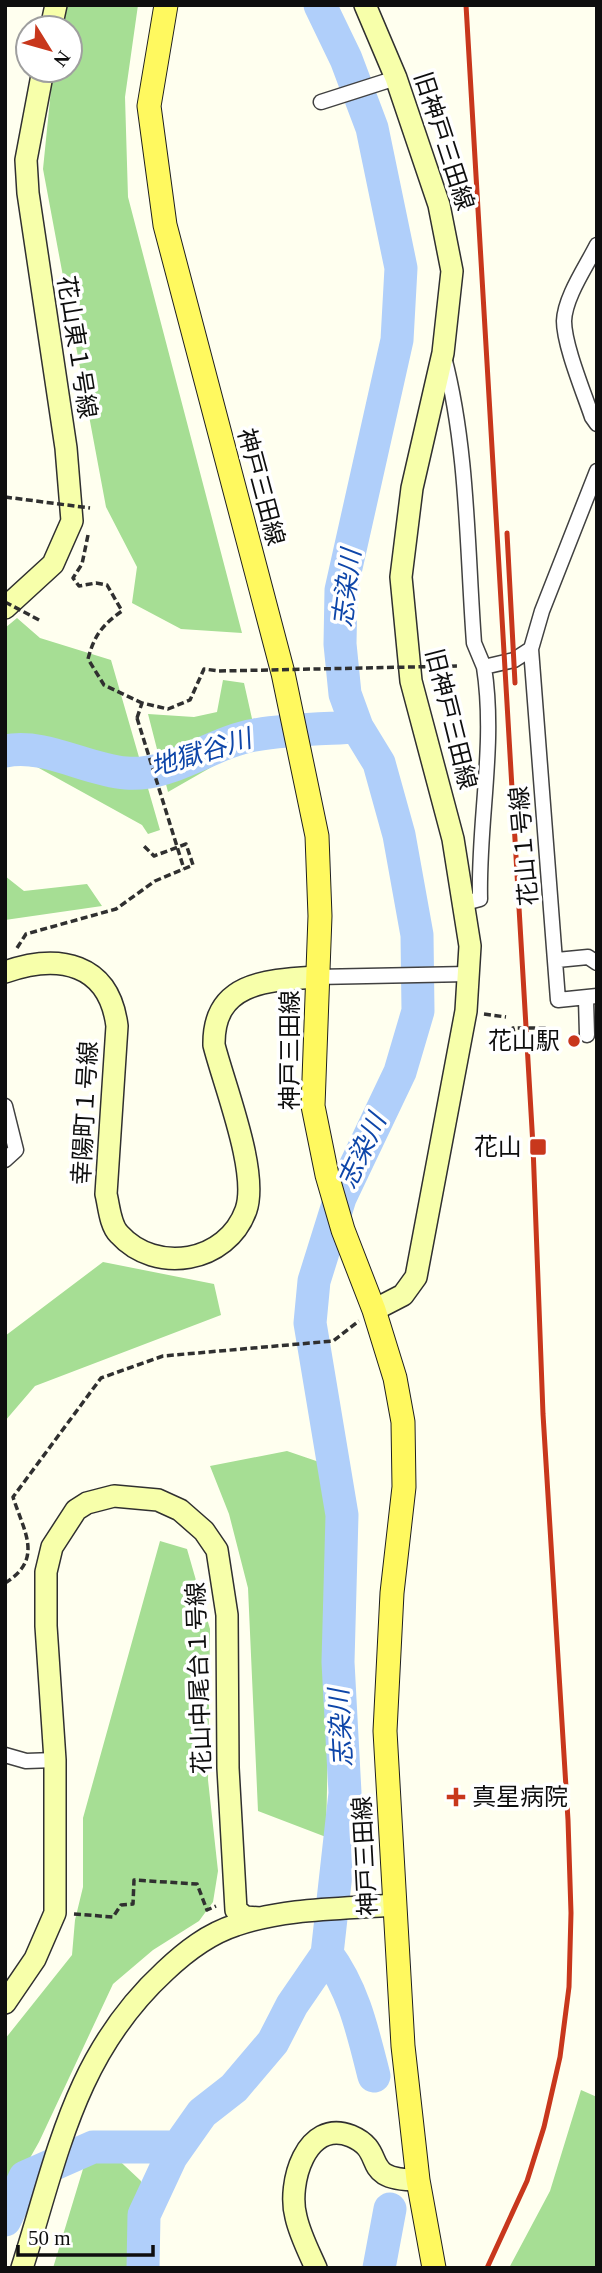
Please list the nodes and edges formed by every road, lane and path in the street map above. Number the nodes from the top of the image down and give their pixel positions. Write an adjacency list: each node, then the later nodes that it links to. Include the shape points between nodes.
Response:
1 (166, 5): 27 (main road, 神戸三田線, via 149,106 165,225 288,695 317,836 320,916)
2 (365, 5): 3 (street, 旧神戸三田線)
3 (396, 78): 5 (street); 7 (street, 旧神戸三田線, via 449,249 451,295)
4 (40, 84): 14 (street, 花山東１号線, via 26,160 28,193 66,448 72,521 53,564)
5 (321, 102)
6 (597, 245): 8 (street, via 564,321 576,370)
7 (443, 353): 18 (street, via 461,473 474,643); 22 (street, 旧神戸三田線, via 412,488 401,577 402,616 411,681 443,793)
8 (597, 424)
9 (597, 471): 16 (street)
10 (5, 497): 11 (path, bridge, via 90,508)
11 (89, 520)
12 (88, 532): 19 (path, via 82,564 73,578 79,586 107,585 122,611 94,637 88,659 104,685)
13 (5, 603): 15 (path, bridge)
14 (5, 608)
15 (41, 621)
16 (531, 649): 18 (street, via 514,660); 23 (street, 花山１号線)
17 (460, 666): 19 (path, bridge, via 204,669 190,700 168,709)
18 (484, 667): 22 (street, via 489,700 480,900)
19 (142, 703): 21 (path, bridge, via 137,718)
20 (144, 846): 21 (path, via 154,856 186,844 193,865)
21 (184, 869): 25 (path, via 155,881 116,909 26,934 16,946)
22 (465, 903): 26 (street, 旧神戸三田線)
23 (557, 960): 24 (street, via 588,957); 28 (street, 花山１号線, via 558,1000)
24 (597, 963)
25 (14, 969): 27 (street, 幸陽町１号線, via 46,961 77,967 100,982 114,1003 116,1060 106,1194 111,1215 117,1233 131,1244 161,1258 177,1259 213,1251 246,1210 248,1168 214,1045 214,1026 232,996 248,986)
26 (468, 974): 27 (street, 幸陽町１号線); 34 (street, 旧神戸三田線, via 466,1011 416,1277 403,1296)
27 (316, 977): 34 (main road, 神戸三田線, via 313,1106 327,1175)
28 (591, 998): 30 (street)
29 (548, 1028): 31 (path, via 513,1028)
30 (587, 1035)
31 (516, 1044)
32 (5, 1106): 33 (street, via 16,1150)
33 (5, 1160)
34 (374, 1310): 35 (path, via 333,1341 163,1356 101,1377 13,1497 29,1552 24,1569); 39 (main road, 神戸三田線, via 397,1389 405,1454 385,1731)
35 (5, 1583)
36 (5, 1755): 37 (street, via 26,1761)
37 (55, 1760): 38 (street, 花山中尾台１号線, via 46,1626 46,1572 52,1547 76,1510 87,1503 114,1496 171,1505 204,1531 221,1564 227,1615 228,1768); 40 (street, 花山中尾台１号線)
38 (235, 1886): 40 (path, via 224,1888 219,1904 206,1910 197,1884 134,1880 133,1904 121,1905 113,1917); 41 (street, 花山中尾台１号線, via 236,1910 244,1917)
39 (394, 1905): 41 (street); 43 (main road, 神戸三田線)
40 (55, 1913): 42 (street, 花山中尾台１号線, via 35,1959)
41 (260, 1918): 44 (street, via 233,1925 193,1945 124,2013 70,2108)
42 (5, 2003)
43 (418, 2180): 45 (street, via 385,2177 371,2152 354,2137 333,2134 312,2145 303,2157 293,2199 295,2217); 46 (main road, 神戸三田線)
44 (22, 2268)
45 (316, 2268)
46 (434, 2268)

